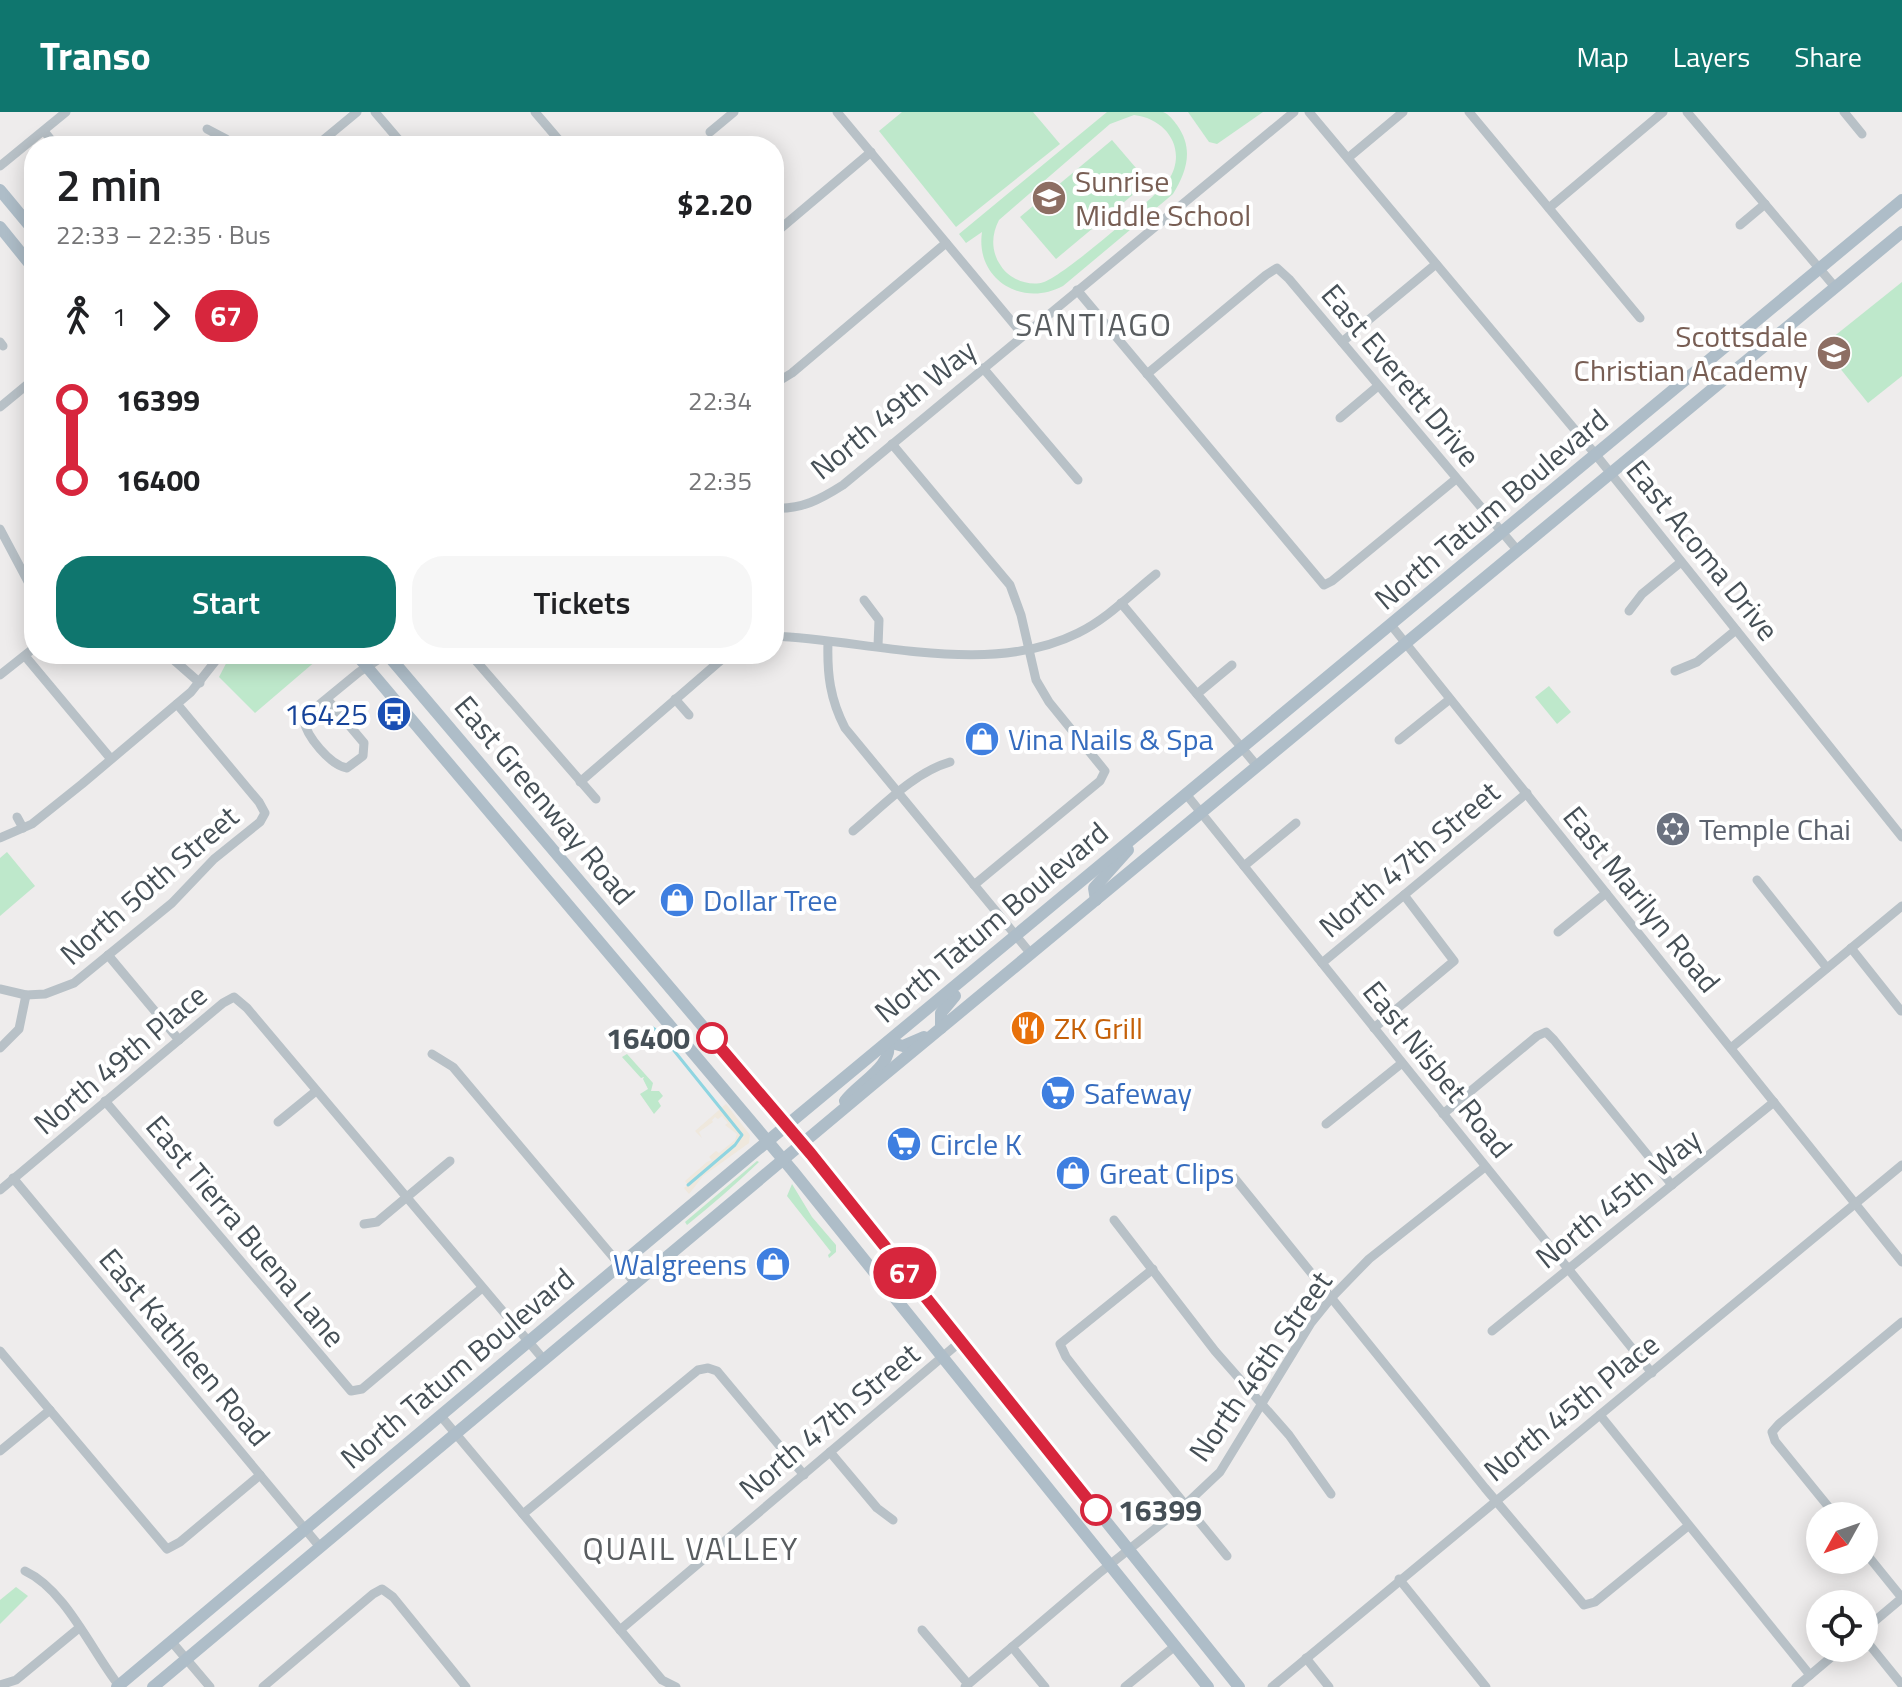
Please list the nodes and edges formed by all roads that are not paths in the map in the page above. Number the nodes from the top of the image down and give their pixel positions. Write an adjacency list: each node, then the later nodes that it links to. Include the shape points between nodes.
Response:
1 (66, 112): 15 (street)
2 (357, 112): 21 (street)
3 (375, 112): 22 (street)
4 (535, 112): 23 (street)
5 (734, 112): 16 (street)
6 (837, 112): 25 (street)
7 (1294, 112): 42 (street, North 49th Way)
8 (1309, 112): 26 (street, East Acoma Drive)
9 (1403, 112): 26 (street)
10 (1469, 112): 31 (street)
11 (1663, 112): 31 (street)
12 (1687, 112): 30 (street)
13 (1844, 112): 17 (street)
14 (207, 129): 20 (street)
15 (44, 131): 18 (street); 19 (street)
16 (710, 132)
17 (1862, 134)
18 (38, 136)
19 (48, 136)
20 (220, 136)
21 (328, 136)
22 (395, 136)
23 (555, 136)
24 (24, 147): 27 (street)
25 (871, 152): 34 (street); 37 (street)
26 (1348, 158): 39 (street, East Acoma Drive)
27 (0, 166)
28 (0, 190): 32 (main road)
29 (1902, 200): 40 (main road, North Tatum Boulevard)
30 (1765, 204): 33 (street); 40 (street)
31 (1549, 208): 43 (street)
32 (24, 219)
33 (1740, 225)
34 (784, 226)
35 (0, 227): 38 (main road)
36 (1902, 232): 41 (main road, North Tatum Boulevard)
37 (946, 243): 44 (street); 48 (street)
38 (24, 257)
39 (1436, 264): 45 (street); 54 (street, East Acoma Drive)
40 (1820, 269): 41 (street); 54 (main road, North Tatum Boulevard)
41 (1835, 287): 55 (main road, North Tatum Boulevard)
42 (1077, 290): 44 (street, North 49th Way); 47 (street)
43 (1640, 318)
44 (1023, 335): 46 (street, North 49th Way)
45 (1342, 342): 47 (street, East Everett Drive, via 1277,268); 49 (street, East Everett Drive)
46 (983, 368): 53 (street, North 49th Way); 57 (street)
47 (1147, 374): 56 (street, via 1324,585)
48 (784, 378)
49 (1378, 386): 52 (street); 56 (street, East Everett Drive)
50 (24, 387): 51 (street)
51 (0, 407)
52 (1340, 418)
53 (892, 444): 58 (street, North 49th Way, via 826,496); 74 (street, via 1010,585)
54 (1596, 455): 55 (street, East Acoma Drive); 60 (main road, North Tatum Boulevard)
55 (1610, 474): 61 (main road, North Tatum Boulevard); 62 (street, East Acoma Drive)
56 (1456, 479): 60 (street, East Everett Drive)
57 (1078, 480)
58 (784, 509)
59 (0, 529): 63 (street)
60 (1502, 533): 61 (street, East Everett Drive); 68 (main road, North Tatum Boulevard)
61 (1518, 551): 72 (main road, North Tatum Boulevard)
62 (1681, 562): 67 (street); 69 (street, East Acoma Drive)
63 (24, 574)
64 (1156, 574): 66 (street)
65 (864, 600): 73 (street, via 879,620)
66 (1121, 603): 74 (street, via 1079,633); 89 (street)
67 (1629, 611)
68 (1391, 625): 72 (street, East Marilyn Road); 96 (main road, North Tatum Boulevard)
69 (1736, 630): 86 (street, via 1697,662); 111 (street, East Acoma Drive)
70 (784, 637): 71 (street)
71 (828, 642): 73 (street); 101 (street, via 827,676 838,714)
72 (1405, 643): 92 (street, East Marilyn Road); 99 (main road, North Tatum Boulevard)
73 (878, 646): 74 (street, via 975,655)
74 (1029, 650): 115 (street, via 1036,680 1049,702 1105,771 1100,781)
75 (24, 657): 87 (street)
76 (32, 664): 97 (street)
77 (178, 664): 88 (street)
78 (214, 664): 88 (street)
79 (365, 664): 85 (main road, East Greenway Road)
80 (372, 664): 85 (street)
81 (395, 664): 145 (main road, East Greenway Road)
82 (479, 664): 100 (street)
83 (716, 664): 91 (street)
84 (1232, 665): 89 (street)
85 (368, 667): 90 (street); 146 (main road, East Greenway Road)
86 (1675, 671)
87 (0, 675)
88 (200, 683): 93 (street)
89 (1197, 694): 96 (street)
90 (327, 699): 90 (street, via 304,720 305,729 333,762 347,768 363,756 364,743)
91 (675, 699): 94 (street); 100 (street)
92 (1450, 699): 95 (street); 102 (street, East Marilyn Road)
93 (177, 704): 97 (street); 124 (street, North 50th Street, via 265,813 172,903)
94 (689, 715)
95 (1399, 740)
96 (1242, 748): 99 (street); 103 (main road, North Tatum Boulevard)
97 (111, 759): 108 (street)
98 (950, 762): 101 (street)
99 (1257, 766): 105 (main road, North Tatum Boulevard)
100 (580, 782): 104 (street)
101 (898, 793): 109 (street); 115 (street)
102 (1527, 793): 116 (street, East Marilyn Road); 117 (street, North 47th Street)
103 (1186, 794): 105 (street, East Nisbet Road); 110 (main road, North Tatum Boulevard)
104 (596, 799)
105 (1201, 813): 113 (street, East Nisbet Road); 118 (main road, North Tatum Boulevard)
106 (17, 817): 108 (street)
107 (1296, 823): 113 (street)
108 (23, 828): 112 (street)
109 (853, 831)
110 (1138, 834): 118 (main road, via 1094,888); 121 (main road, North Tatum Boulevard)
111 (1901, 834)
112 (0, 838)
113 (1244, 866): 125 (street, East Nisbet Road)
114 (1757, 880): 126 (street)
115 (974, 885): 121 (street)
116 (1606, 893): 120 (street); 135 (street, East Marilyn Road)
117 (1404, 895): 125 (street, North 47th Street); 131 (street, via 1454,961)
118 (1096, 900): 123 (main road, North Tatum Boulevard)
119 (1902, 906): 122 (street)
120 (1558, 932)
121 (1016, 935): 123 (street); 130 (main road, via 1005,955 944,1006); 133 (main road, North Tatum Boulevard)
122 (1851, 948): 126 (street); 129 (street)
123 (1031, 954): 130 (main road, North Tatum Boulevard)
124 (108, 955): 128 (street, North 50th Street, via 65,988); 132 (street)
125 (1322, 963): 131 (street, East Nisbet Road)
126 (1827, 968): 135 (street)
127 (0, 989): 128 (street)
128 (26, 995): 134 (street, via 19,1029)
129 (1901, 1011)
130 (941, 1028): 133 (main road, via 927,1023); 142 (main road, North Tatum Boulevard)
131 (1374, 1028): 137 (street, East Nisbet Road)
132 (179, 1040): 138 (street, North 49th Place, via 234,997); 139 (street, North 49th Place)
133 (888, 1042): 142 (main road, via 887,1059 854,1088); 145 (main road, North Tatum Boulevard)
134 (0, 1048)
135 (1731, 1048): 140 (street, East Marilyn Road)
136 (432, 1054): 161 (street, via 453,1067)
137 (1402, 1063): 141 (street, East Nisbet Road); 144 (street)
138 (316, 1091): 143 (street); 156 (street)
139 (105, 1101): 153 (street, North 49th Place); 166 (street, East Tierra Buena Lane, via 351,1391 362,1389)
140 (1774, 1102): 154 (street, North 45th Way); 157 (street, East Marilyn Road)
141 (1443, 1114): 151 (street, East Nisbet Road); 154 (street, via 1546,1032)
142 (835, 1116): 147 (main road, North Tatum Boulevard)
143 (278, 1122)
144 (1326, 1124)
145 (787, 1126): 146 (main road, North Tatum Boulevard); 147 (main road, East Greenway Road)
146 (768, 1141): 148 (main road, East Greenway Road); 161 (main road, North Tatum Boulevard)
147 (802, 1144): 148 (main road, North Tatum Boulevard); 164 (main road, East Greenway Road)
148 (783, 1159): 165 (main road, North Tatum Boulevard); 167 (main road, East Greenway Road)
149 (450, 1161): 156 (street)
150 (1902, 1165): 157 (street, North 45th Place)
151 (1485, 1167): 163 (street, East Nisbet Road); 168 (street, North 46th Street, via 1369,1259)
152 (1232, 1175): 168 (street)
153 (13, 1178): 155 (street, North 49th Place); 184 (street, East Kathleen Road)
154 (1672, 1185): 163 (street, North 45th Way)
155 (0, 1190)
156 (406, 1199): 159 (street, via 377,1222); 166 (street)
157 (1856, 1204): 160 (street, East Marilyn Road); 176 (street, North 45th Place)
158 (1114, 1220): 162 (street)
159 (364, 1224)
160 (1902, 1262)
161 (620, 1265): 165 (street); 171 (main road, North Tatum Boulevard)
162 (1153, 1269): 177 (street); 189 (street, via 1060,1344)
163 (1568, 1270): 170 (street, North 45th Way); 176 (street, East Nisbet Road)
164 (910, 1280): 167 (main road); 172 (main road, East Greenway Road)
165 (635, 1283): 175 (main road, North Tatum Boulevard)
166 (482, 1288): 171 (street)
167 (892, 1294): 174 (main road, East Greenway Road)
168 (1332, 1297): 177 (street, North 46th Street); 187 (street)
169 (1902, 1322): 188 (street, via 1772,1432)
170 (1492, 1331)
171 (528, 1342): 175 (street); 179 (main road, North Tatum Boulevard)
172 (960, 1342): 174 (street, North 47th Street); 195 (main road, East Greenway Road)
173 (0, 1351): 178 (street)
174 (943, 1357): 183 (street, North 47th Street); 197 (main road, East Greenway Road)
175 (544, 1360): 181 (main road, North Tatum Boulevard)
176 (1652, 1373): 180 (street, North 45th Place)
177 (1262, 1405): 186 (street); 189 (street, North 46th Street, via 1220,1472)
178 (50, 1410): 182 (street); 184 (street, via 167,1549)
179 (440, 1415): 181 (street); 193 (main road, North Tatum Boulevard)
180 (1600, 1415): 187 (street, North 45th Place); 192 (street)
181 (456, 1434): 190 (street); 194 (main road, North Tatum Boulevard)
182 (0, 1451)
183 (830, 1452): 185 (street, North 47th Street); 191 (street)
184 (260, 1475): 193 (street, East Kathleen Road)
185 (804, 1475): 190 (street, via 717,1371 708,1368 698,1370); 204 (street, North 47th Street)
186 (1331, 1494)
187 (1495, 1500): 192 (street, via 1584,1605 1595,1602); 200 (street, North 45th Place)
188 (1825, 1502)
189 (1185, 1505): 195 (street, North 46th Street); 196 (street)
190 (523, 1514): 204 (street)
191 (893, 1520)
192 (1688, 1526): 213 (street)
193 (305, 1529): 194 (street, East Kathleen Road); 206 (main road, North Tatum Boulevard)
194 (320, 1547): 211 (main road, North Tatum Boulevard)
195 (1128, 1550): 197 (street, North 46th Street); 226 (main road, East Greenway Road)
196 (1227, 1556)
197 (1110, 1564): 207 (main road, East Greenway Road); 208 (street, North 46th Street)
198 (1878, 1568): 201 (street)
199 (25, 1571): 203 (street, via 39,1578)
200 (1399, 1579): 210 (street, North 45th Place); 229 (street)
201 (1902, 1598): 202 (street)
202 (1878, 1618)
203 (79, 1628): 214 (street, via 16,1680); 216 (street)
204 (620, 1630): 222 (street, via 662,1680)
205 (922, 1630): 218 (street)
206 (171, 1641): 211 (street); 216 (main road, North Tatum Boulevard)
207 (1175, 1646): 224 (street); 225 (main road, East Greenway Road)
208 (1012, 1647): 218 (street, North 46th Street); 223 (street)
209 (1878, 1655): 215 (street)
210 (1306, 1658): 227 (street, North 45th Place); 228 (street)
211 (187, 1659): 219 (main road, North Tatum Boulevard); 220 (street)
212 (1825, 1662): 213 (street)
213 (1810, 1675): 230 (street)
214 (0, 1685)
215 (1902, 1685)
216 (118, 1686)
217 (462, 1686): 221 (street, via 382,1589)
218 (966, 1686)
219 (153, 1687)
220 (210, 1687)
221 (263, 1687)
222 (676, 1687)
223 (1045, 1687)
224 (1125, 1687)
225 (1208, 1687)
226 (1239, 1687)
227 (1272, 1687)
228 (1329, 1687)
229 (1486, 1687)
230 (1796, 1687)

